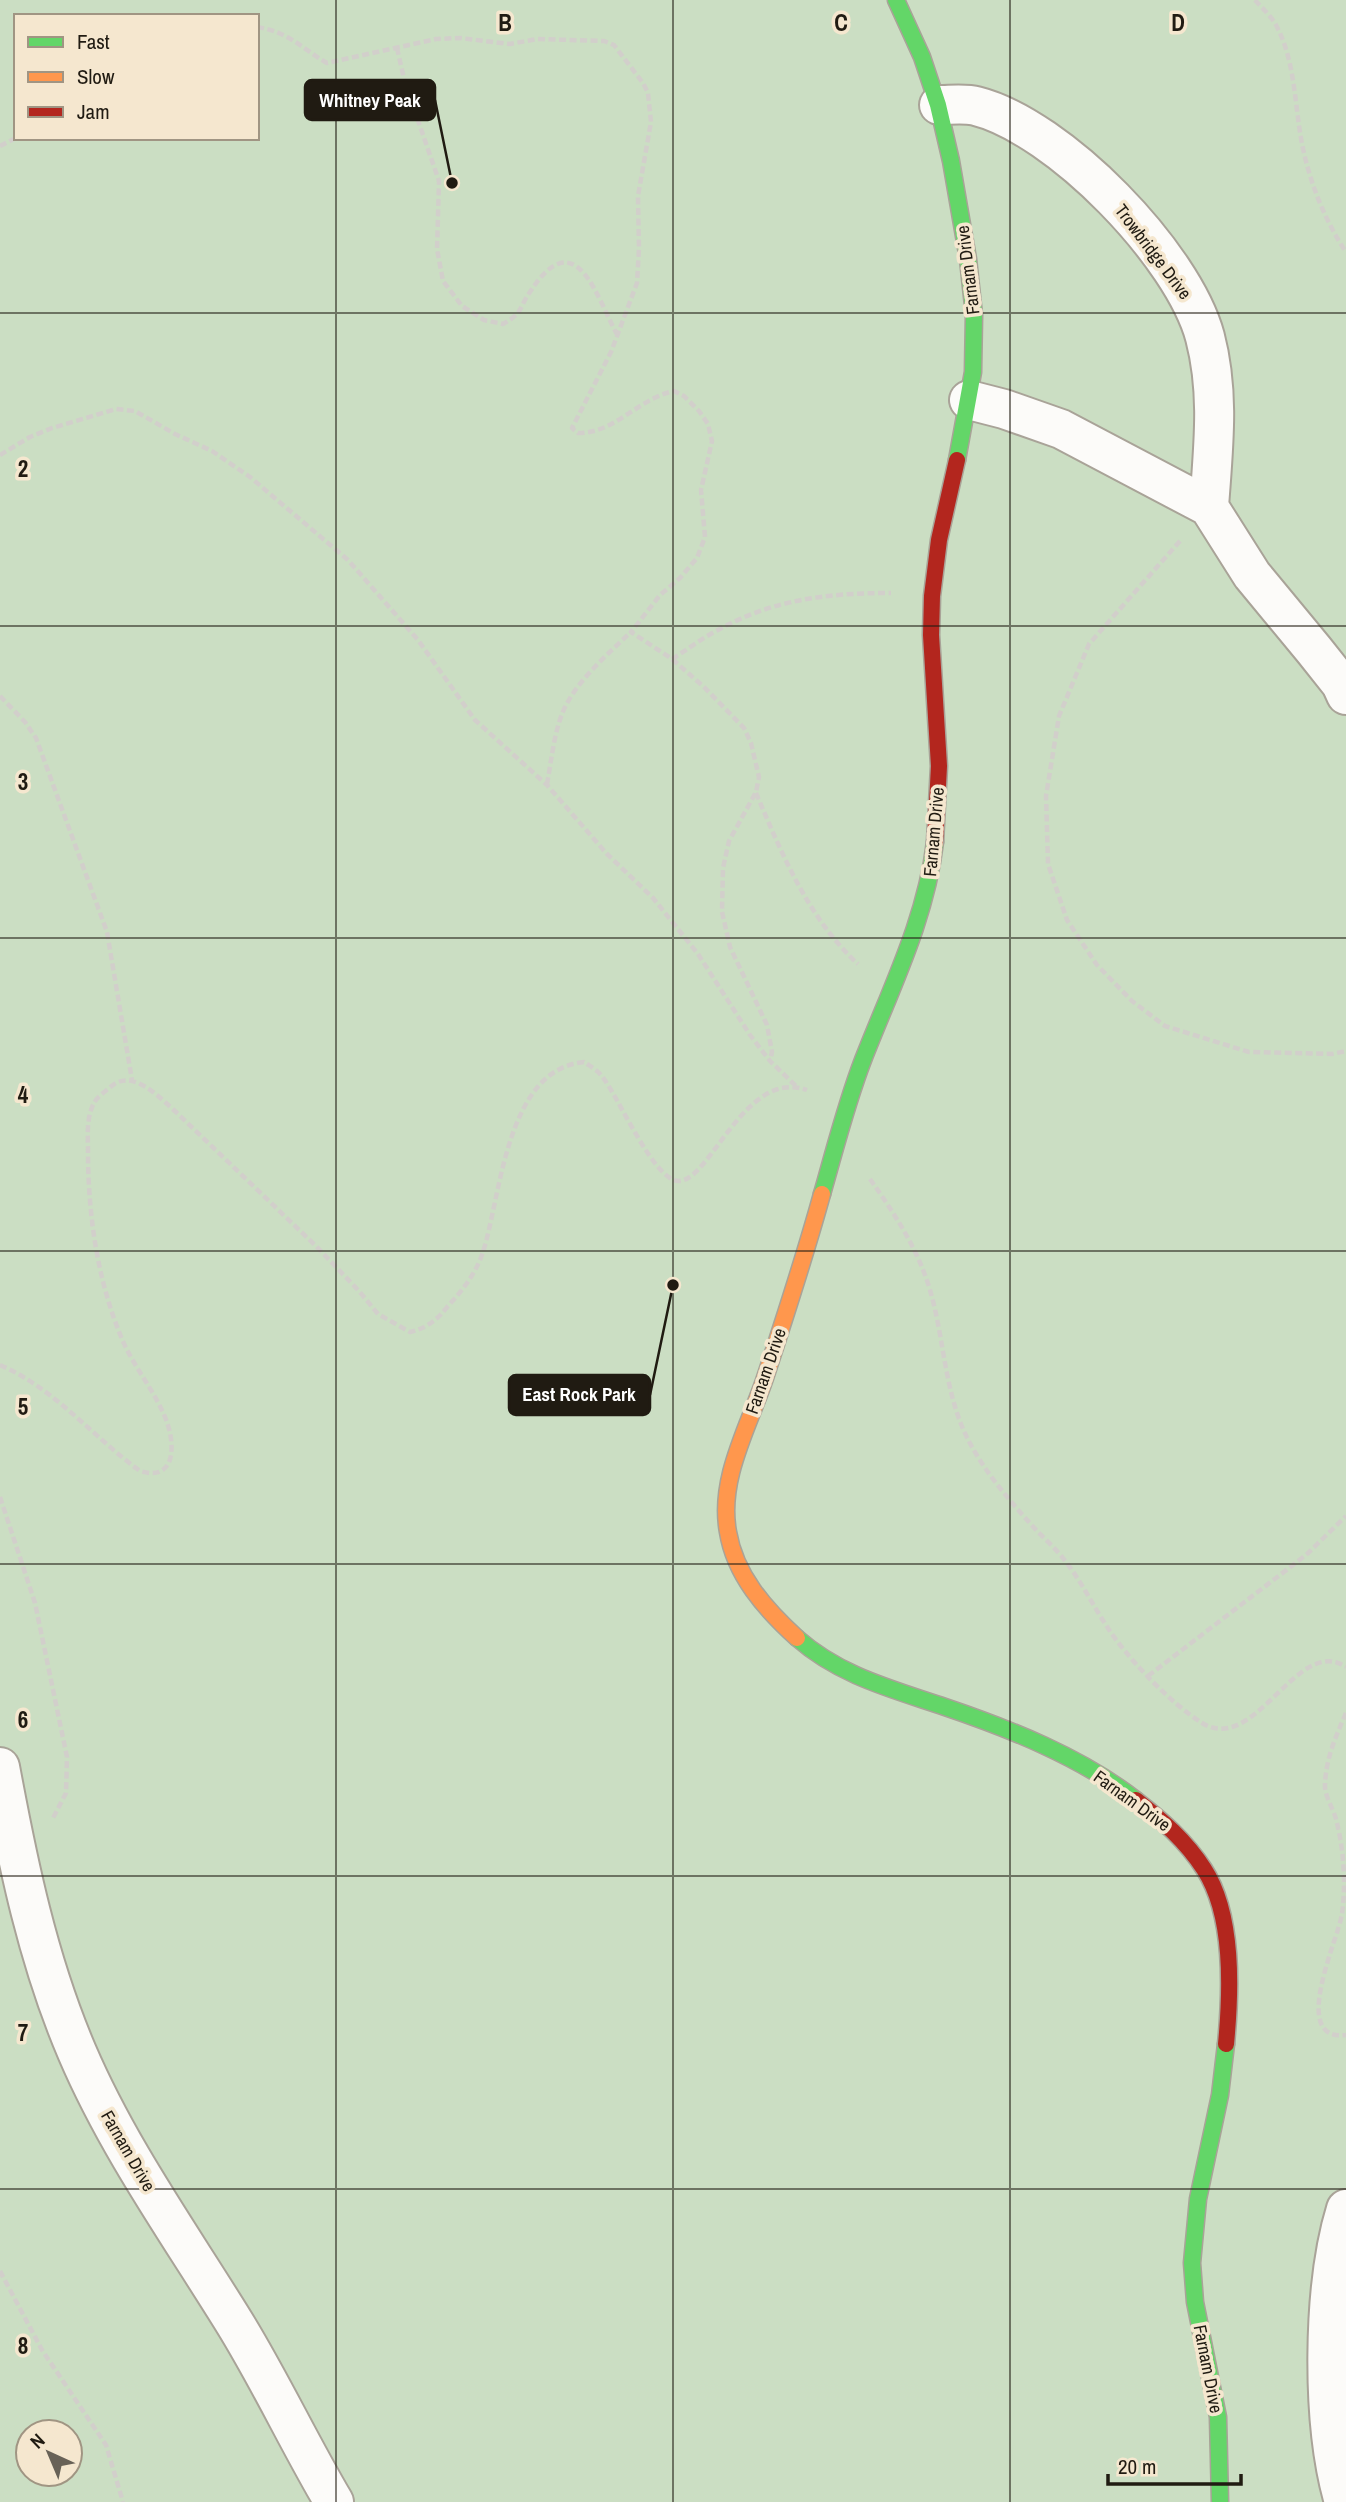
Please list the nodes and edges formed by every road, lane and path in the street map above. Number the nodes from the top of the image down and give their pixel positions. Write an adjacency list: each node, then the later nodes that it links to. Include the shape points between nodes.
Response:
1 (896, 0): 5 (street, Farnam Drive)
2 (1255, 0): 6 (path, via 1275,24 1286,49 1313,186)
3 (259, 27): 4 (path, via 295,40 327,63)
4 (397, 48): 7 (path, via 439,181 437,249 443,281 463,306 484,320 503,324 519,315 545,272 559,263 572,263 599,295); 7 (path, via 460,38 510,44 537,39 604,41 614,44 633,67 648,93 651,121 638,196 637,283)
5 (939, 105): 8 (street, Farnam Drive, via 971,272 975,332); 10 (street, Trowbridge Drive, via 975,105 1040,135 1072,159 1129,216 1178,282 1194,308 1213,376)
6 (1346, 252)
7 (618, 337): 12 (path, via 572,428 591,433 656,395 674,391 699,411 712,442 701,490 705,537 697,558)
8 (969, 400): 10 (street, via 1061,429); 11 (street, Farnam Drive)
9 (0, 455): 16 (path, via 30,437 116,409 135,411 212,451 348,560 418,640 475,720)
10 (1209, 506): 14 (street, via 1252,575); 19 (path, via 1089,644 1059,716 1046,796 1048,864 1067,920 1097,965 1165,1026 1249,1052)
11 (933, 593): 13 (path, via 838,593 793,600 718,630); 18 (street, Farnam Drive, via 930,620 939,773 934,858 928,894)
12 (631, 632): 13 (path); 16 (path, via 587,676 566,705)
13 (672, 660): 17 (path, via 744,728 759,777)
14 (1346, 695)
15 (0, 696): 21 (path, via 36,738 107,932)
16 (547, 785): 20 (path, via 675,922)
17 (756, 792): 18 (path, via 810,905 848,955); 20 (path, via 729,841 722,912 730,947 767,1025)
18 (890, 993): 23 (street, Farnam Drive)
19 (1346, 1051)
20 (770, 1061): 22 (path)
21 (132, 1080): 22 (path, via 152,1091 268,1198 378,1314 410,1332 436,1320 469,1282 482,1255 512,1135 532,1095 555,1072 584,1062 600,1074 651,1159 679,1182 698,1170 741,1115 761,1098); 25 (path, via 118,1082 94,1103 87,1123 88,1193 113,1313 132,1362 169,1426 170,1462 161,1472 140,1471 63,1406)
22 (796, 1086): 23 (path)
23 (848, 1105): 24 (street, Farnam Drive)
24 (837, 1147): 29 (path, via 860,1165 908,1238 929,1287 950,1394 971,1448 1066,1562 1108,1628); 38 (street, Farnam Drive, via 793,1296 727,1490 726,1526 732,1554 783,1626 840,1668 1018,1735 1088,1769 1163,1821 1187,1843 1209,1876 1224,1917 1228,2004 1220,2095 1196,2207 1192,2267 1219,2420)
25 (0, 1364)
26 (0, 1497): 32 (path, via 35,1604 67,1757 66,1793)
27 (1346, 1516): 29 (path, via 1306,1555)
28 (1346, 1667): 29 (path, via 1326,1662 1306,1668 1257,1712 1235,1727 1220,1730 1179,1707)
29 (1148, 1676)
30 (1346, 1713): 33 (path, via 1329,1753 1324,1787 1341,1840 1346,1883 1317,2011 1322,2028 1336,2036)
31 (0, 1767): 37 (street, Farnam Drive, via 46,1971 78,2053 124,2146 236,2325)
32 (46, 1827)
33 (1346, 2035)
34 (1346, 2209): 39 (street, via 1331,2295 1328,2367 1332,2447)
35 (0, 2271): 36 (path, via 42,2350 106,2445)
36 (123, 2502)
37 (334, 2502)
38 (1220, 2502)
39 (1344, 2502)

